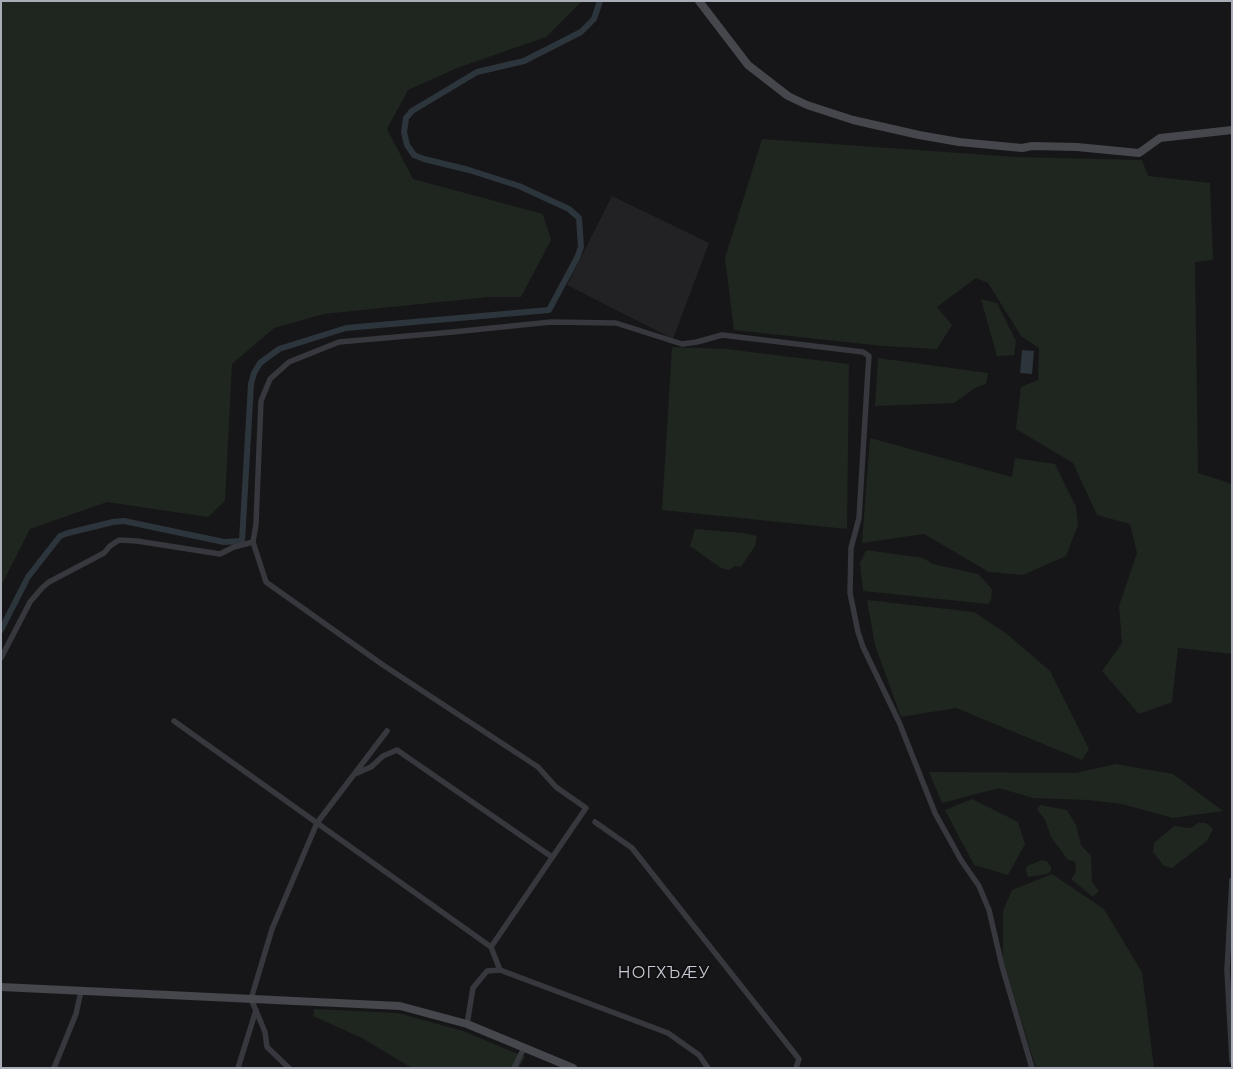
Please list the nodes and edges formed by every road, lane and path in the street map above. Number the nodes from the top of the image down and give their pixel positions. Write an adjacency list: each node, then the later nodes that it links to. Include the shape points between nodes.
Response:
1 (699, 1): 2 (street, via 748,65 788,96 853,120 959,142 1139,153 1160,138)
2 (1232, 130)
3 (253, 542): 4 (street, via 220,554 118,540 104,553 42,588 30,602); 10 (street, via 266,582 383,665 538,767 556,787 586,808); 28 (street, via 261,401 270,379 289,362 340,342 551,322 616,323 682,344 722,336 863,352 869,356 859,518 851,548 850,593 858,632 936,813 979,886 989,910)
4 (1, 658)
5 (174, 721): 9 (street)
6 (387, 731): 7 (street)
7 (354, 774): 9 (street); 10 (street, via 371,768 383,756 397,750)
8 (595, 822): 27 (street, via 632,848 799,1059)
9 (317, 823): 12 (street); 16 (street, via 272,929)
10 (552, 857): 12 (street)
11 (1232, 880): 20 (street, via 1227,970)
12 (490, 947): 13 (street)
13 (500, 970): 18 (street, via 486,971 473,988); 26 (street, via 668,1033 699,1054)
14 (1, 987): 15 (street)
15 (81, 991): 16 (street); 21 (street, via 76,1014)
16 (252, 998): 17 (street); 18 (street, via 400,1006)
17 (256, 1010): 22 (street); 23 (street, via 267,1047)
18 (467, 1024): 19 (street)
19 (524, 1048): 24 (street); 25 (street)
20 (1232, 1061)
21 (54, 1068)
22 (238, 1068)
23 (289, 1068)
24 (514, 1068)
25 (573, 1068)
26 (708, 1068)
27 (796, 1068)
28 (1032, 1068)

